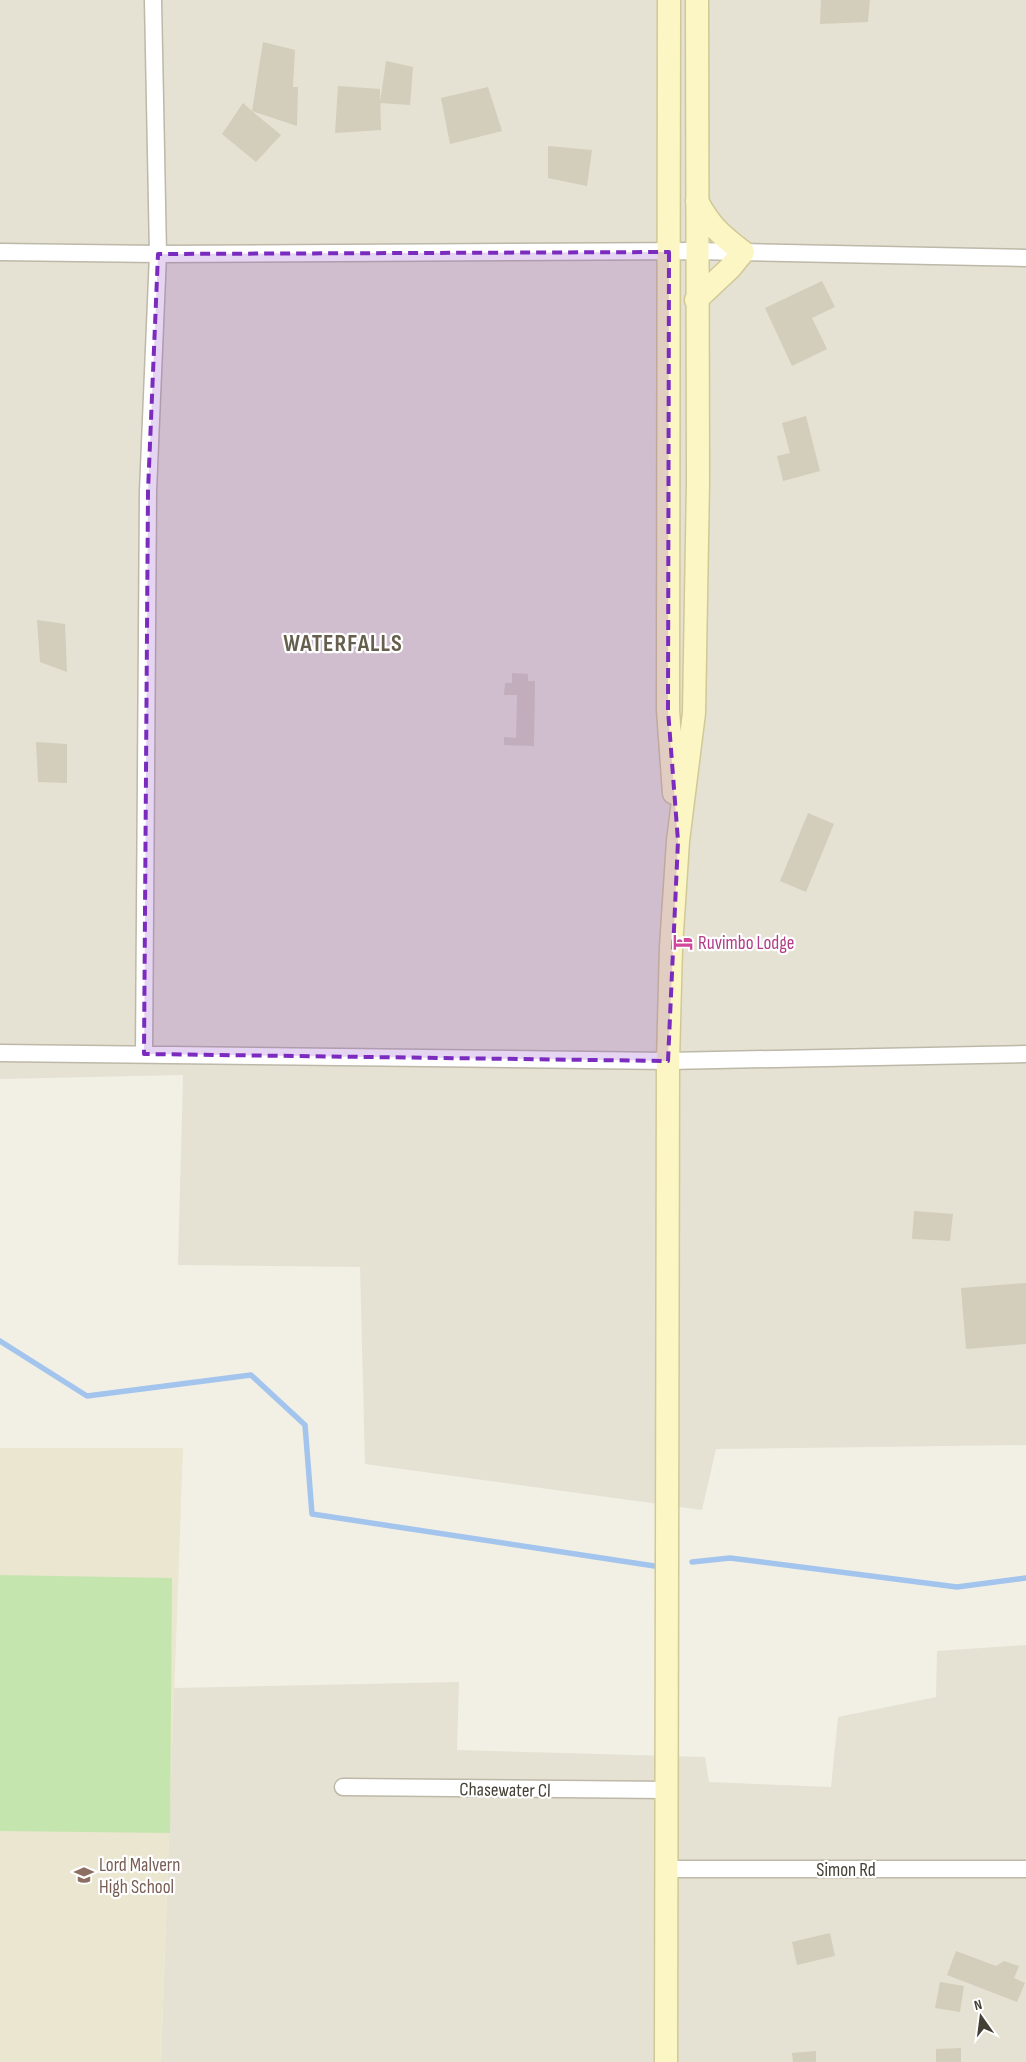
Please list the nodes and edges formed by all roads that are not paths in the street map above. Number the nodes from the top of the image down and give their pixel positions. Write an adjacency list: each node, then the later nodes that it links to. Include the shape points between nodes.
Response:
1 (153, 0): 9 (street)
2 (669, 0): 7 (street)
3 (697, 0): 4 (street)
4 (696, 200): 5 (street); 8 (street, via 707,221)
5 (696, 251): 7 (street); 8 (street); 11 (street)
6 (0, 252): 9 (street)
7 (669, 252): 9 (street); 12 (street, via 668,710)
8 (743, 252): 10 (street); 11 (street)
9 (158, 254): 14 (street, via 148,491)
10 (1026, 258)
11 (696, 300): 12 (street, via 698,482 694,713)
12 (678, 841): 16 (street)
13 (0, 1053): 14 (street)
14 (144, 1054): 16 (street)
15 (1026, 1054): 16 (street)
16 (668, 1061): 18 (street)
17 (343, 1787): 18 (street, Chasewater Cl)
18 (668, 1790): 19 (street)
19 (667, 1869): 20 (street, Simon Rd); 21 (street)
20 (1026, 1869)
21 (666, 2062)

